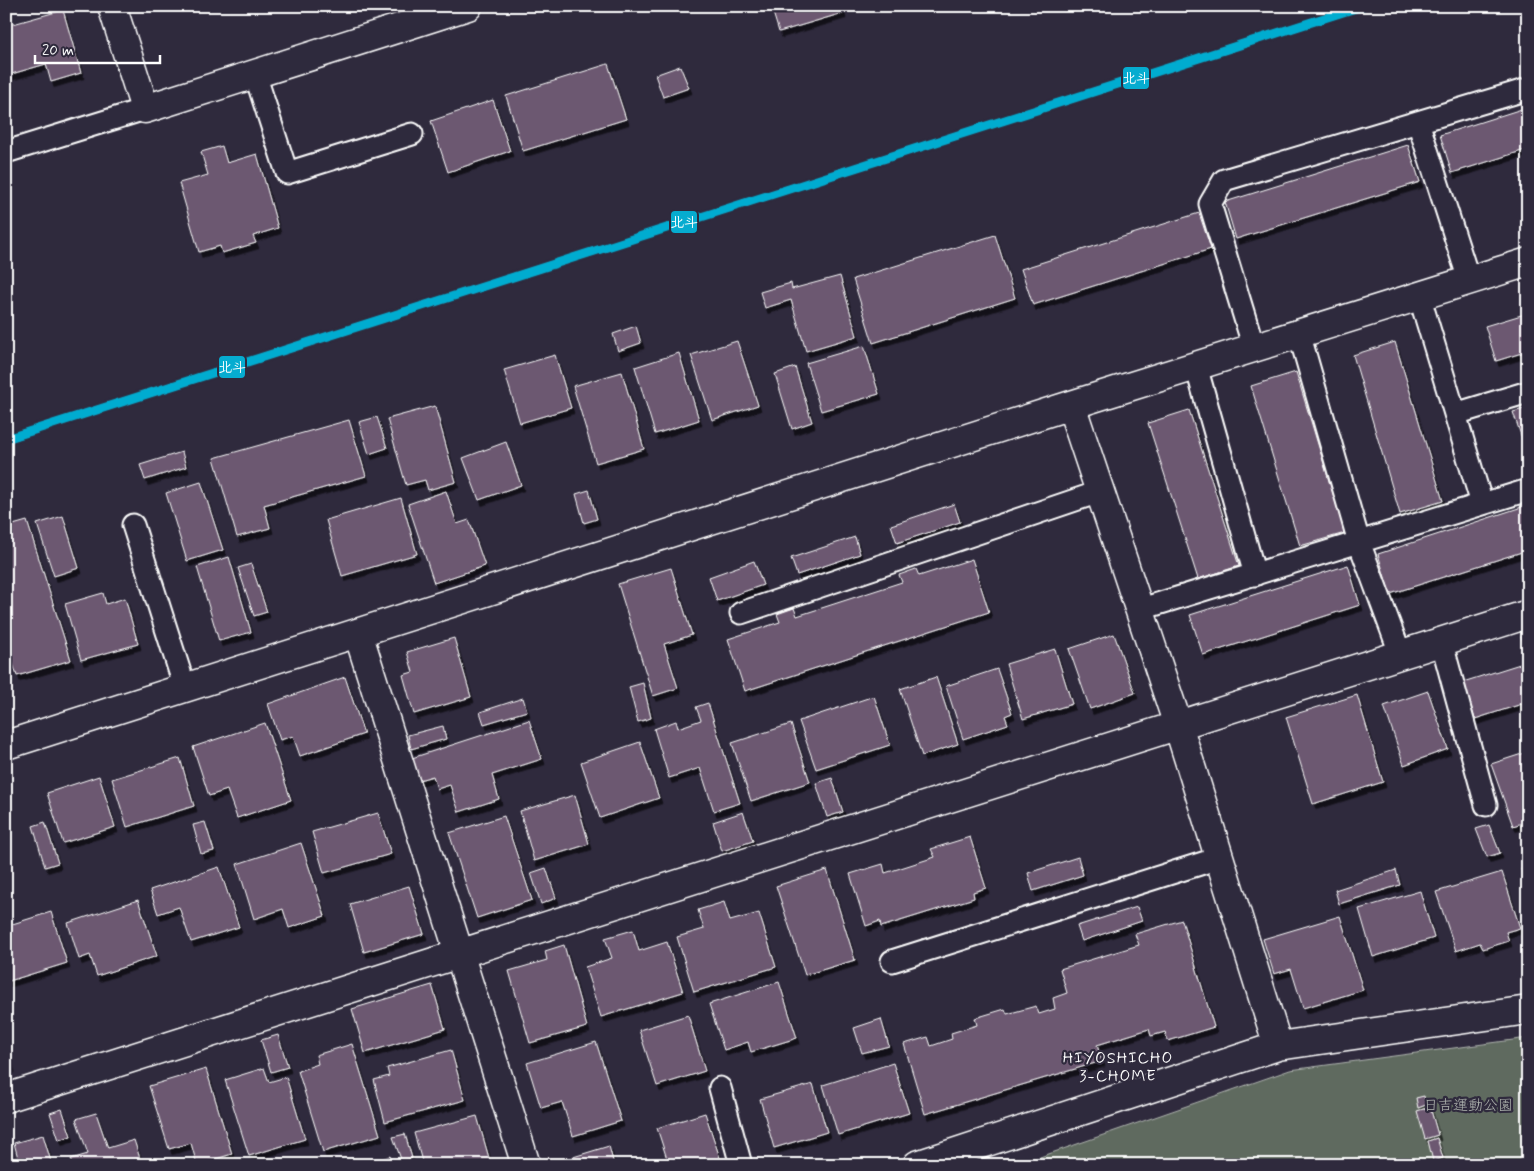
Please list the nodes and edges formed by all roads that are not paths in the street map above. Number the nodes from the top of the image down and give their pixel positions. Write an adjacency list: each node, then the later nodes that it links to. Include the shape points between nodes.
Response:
1 (112, 6): 5 (street)
2 (468, 6): 3 (street)
3 (255, 74): 5 (street); 7 (lane, via 286,173)
4 (1528, 89): 6 (lane)
5 (144, 109): 8 (lane)
6 (1418, 122): 10 (lane); 13 (lane, via 1224,180 1210,204)
7 (412, 134)
8 (6, 152)
9 (1528, 262): 10 (street)
10 (1469, 280): 11 (street)
11 (1419, 295): 12 (street); 17 (lane)
12 (1299, 334): 13 (street); 22 (lane)
13 (1254, 348): 14 (street)
14 (1196, 366): 16 (street); 23 (lane)
15 (1528, 392): 17 (lane)
16 (1071, 405): 19 (street); 27 (street)
17 (1456, 414): 20 (lane)
18 (1528, 490): 20 (lane)
19 (1099, 492): 24 (street); 25 (lane)
20 (1482, 504): 22 (lane)
21 (133, 525): 30 (lane)
22 (1359, 542): 23 (lane); 29 (lane)
23 (1255, 575): 24 (lane)
24 (1138, 610): 31 (street)
25 (741, 613)
26 (1528, 614): 28 (street)
27 (358, 633): 30 (street); 35 (street)
28 (1440, 640): 29 (street); 33 (lane)
29 (1400, 653): 31 (street)
30 (185, 688): 32 (street)
31 (1178, 725): 34 (street); 35 (street)
32 (6, 745)
33 (1486, 805)
34 (1218, 858): 36 (lane); 38 (street)
35 (460, 955): 40 (street); 41 (street)
36 (892, 961)
37 (1528, 1010): 38 (street)
38 (1278, 1046): 43 (street)
39 (720, 1088): 42 (lane)
40 (6, 1098)
41 (526, 1165)
42 (741, 1165)
43 (917, 1165)

